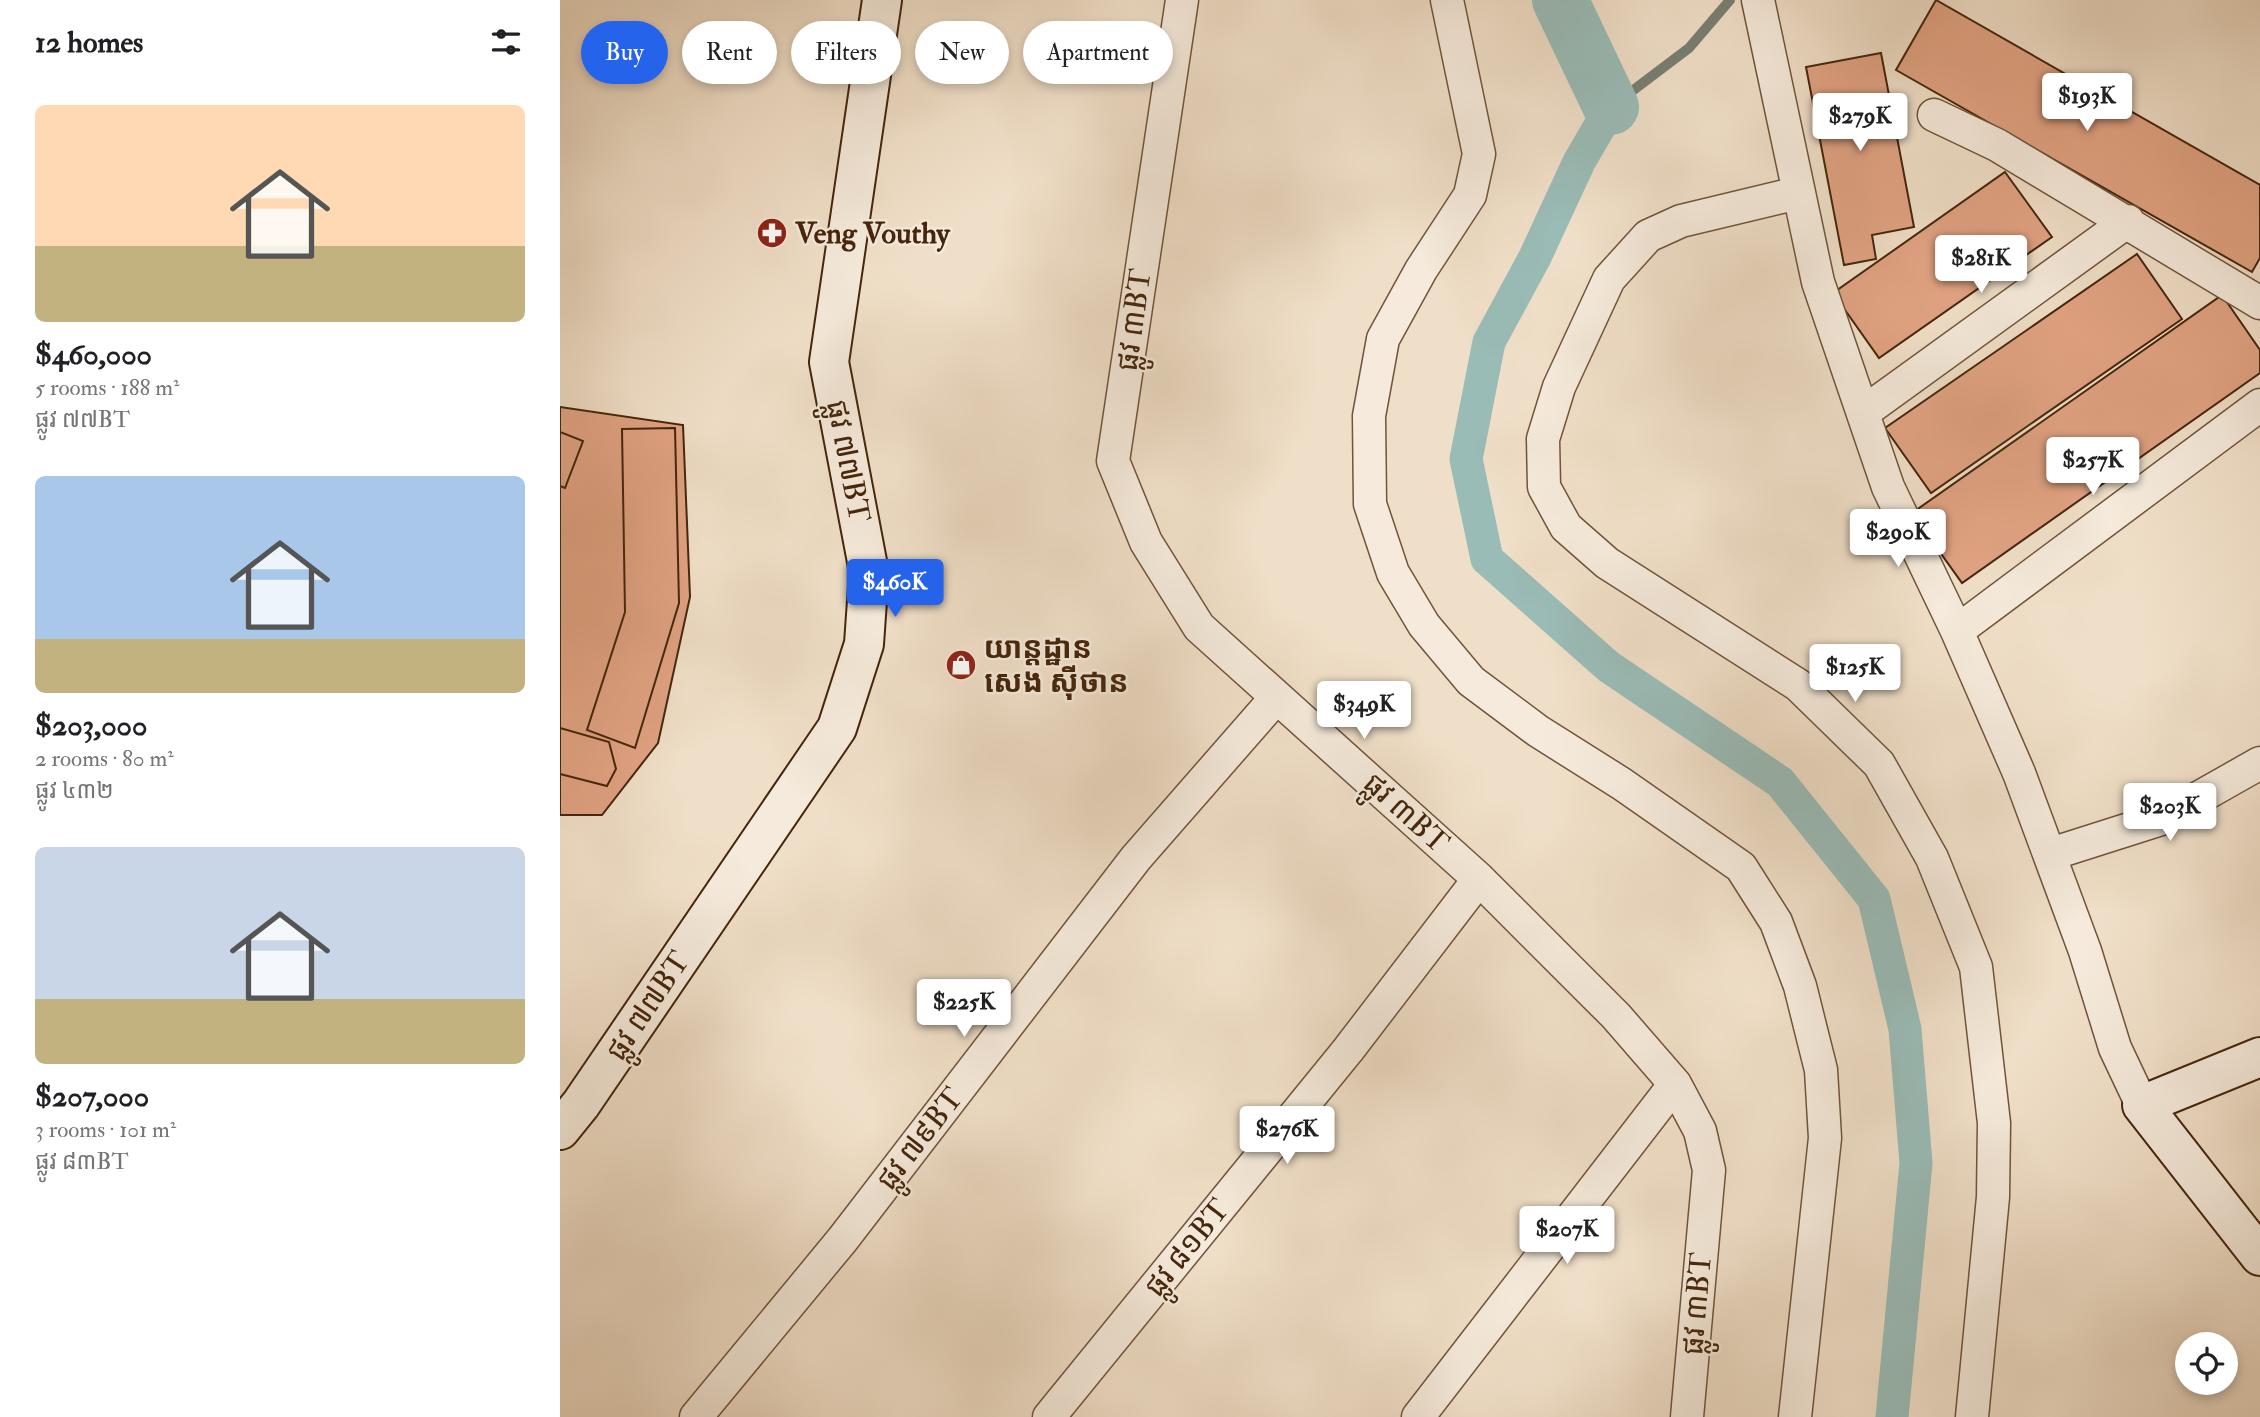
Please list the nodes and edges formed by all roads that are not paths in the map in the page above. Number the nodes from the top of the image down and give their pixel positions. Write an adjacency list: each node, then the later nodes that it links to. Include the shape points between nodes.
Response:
1 (882, 0): 19 (street, ផ្លូវ ៧៧BT, via 829,362 869,572 864,644 837,729)
2 (1182, 0): 12 (street, ផ្លូវ ៣BT, via 1113,461 1146,542 1199,627)
3 (1447, 0): 25 (street, via 1479,154 1470,195 1383,339 1369,416 1370,504 1393,573 1424,625 1471,681 1741,867 1776,922 1800,986 1821,1070 1825,1138)
4 (1758, 0): 6 (street)
5 (1934, 115): 7 (street, via 1997,145)
6 (1798, 193): 10 (street, via 1818,282); 26 (street, via 1681,221 1648,236 1609,279 1559,387 1543,439 1544,487 1566,527 1607,563 1798,685 1879,764 1932,858 1976,967 1994,1123 1993,1197)
7 (2128, 221): 8 (street); 10 (street)
8 (2260, 303)
9 (2260, 405): 11 (street)
10 (1864, 412): 11 (street, via 1888,487)
11 (1957, 631): 14 (street)
12 (1275, 699): 15 (street, ផ្លូវ ៣BT); 21 (street, ផ្លូវ ៧៩BT, via 1136,858 843,1239)
13 (2260, 763): 14 (street, via 2161,819)
14 (2051, 854): 18 (street, via 2115,1048)
15 (1479, 879): 17 (street, ផ្លូវ ៣BT, via 1616,1016); 22 (street, ផ្លូវ ៨១BT, via 1348,1050)
16 (2260, 1056): 18 (street)
17 (1675, 1084): 23 (street); 24 (street, ផ្លូវ ៣BT, via 1700,1131 1709,1170)
18 (2142, 1105): 20 (street)
19 (560, 1130)
20 (2260, 1256)
21 (696, 1417)
22 (1049, 1417)
23 (1418, 1417)
24 (1687, 1417)
25 (1795, 1417)
26 (1972, 1417)

